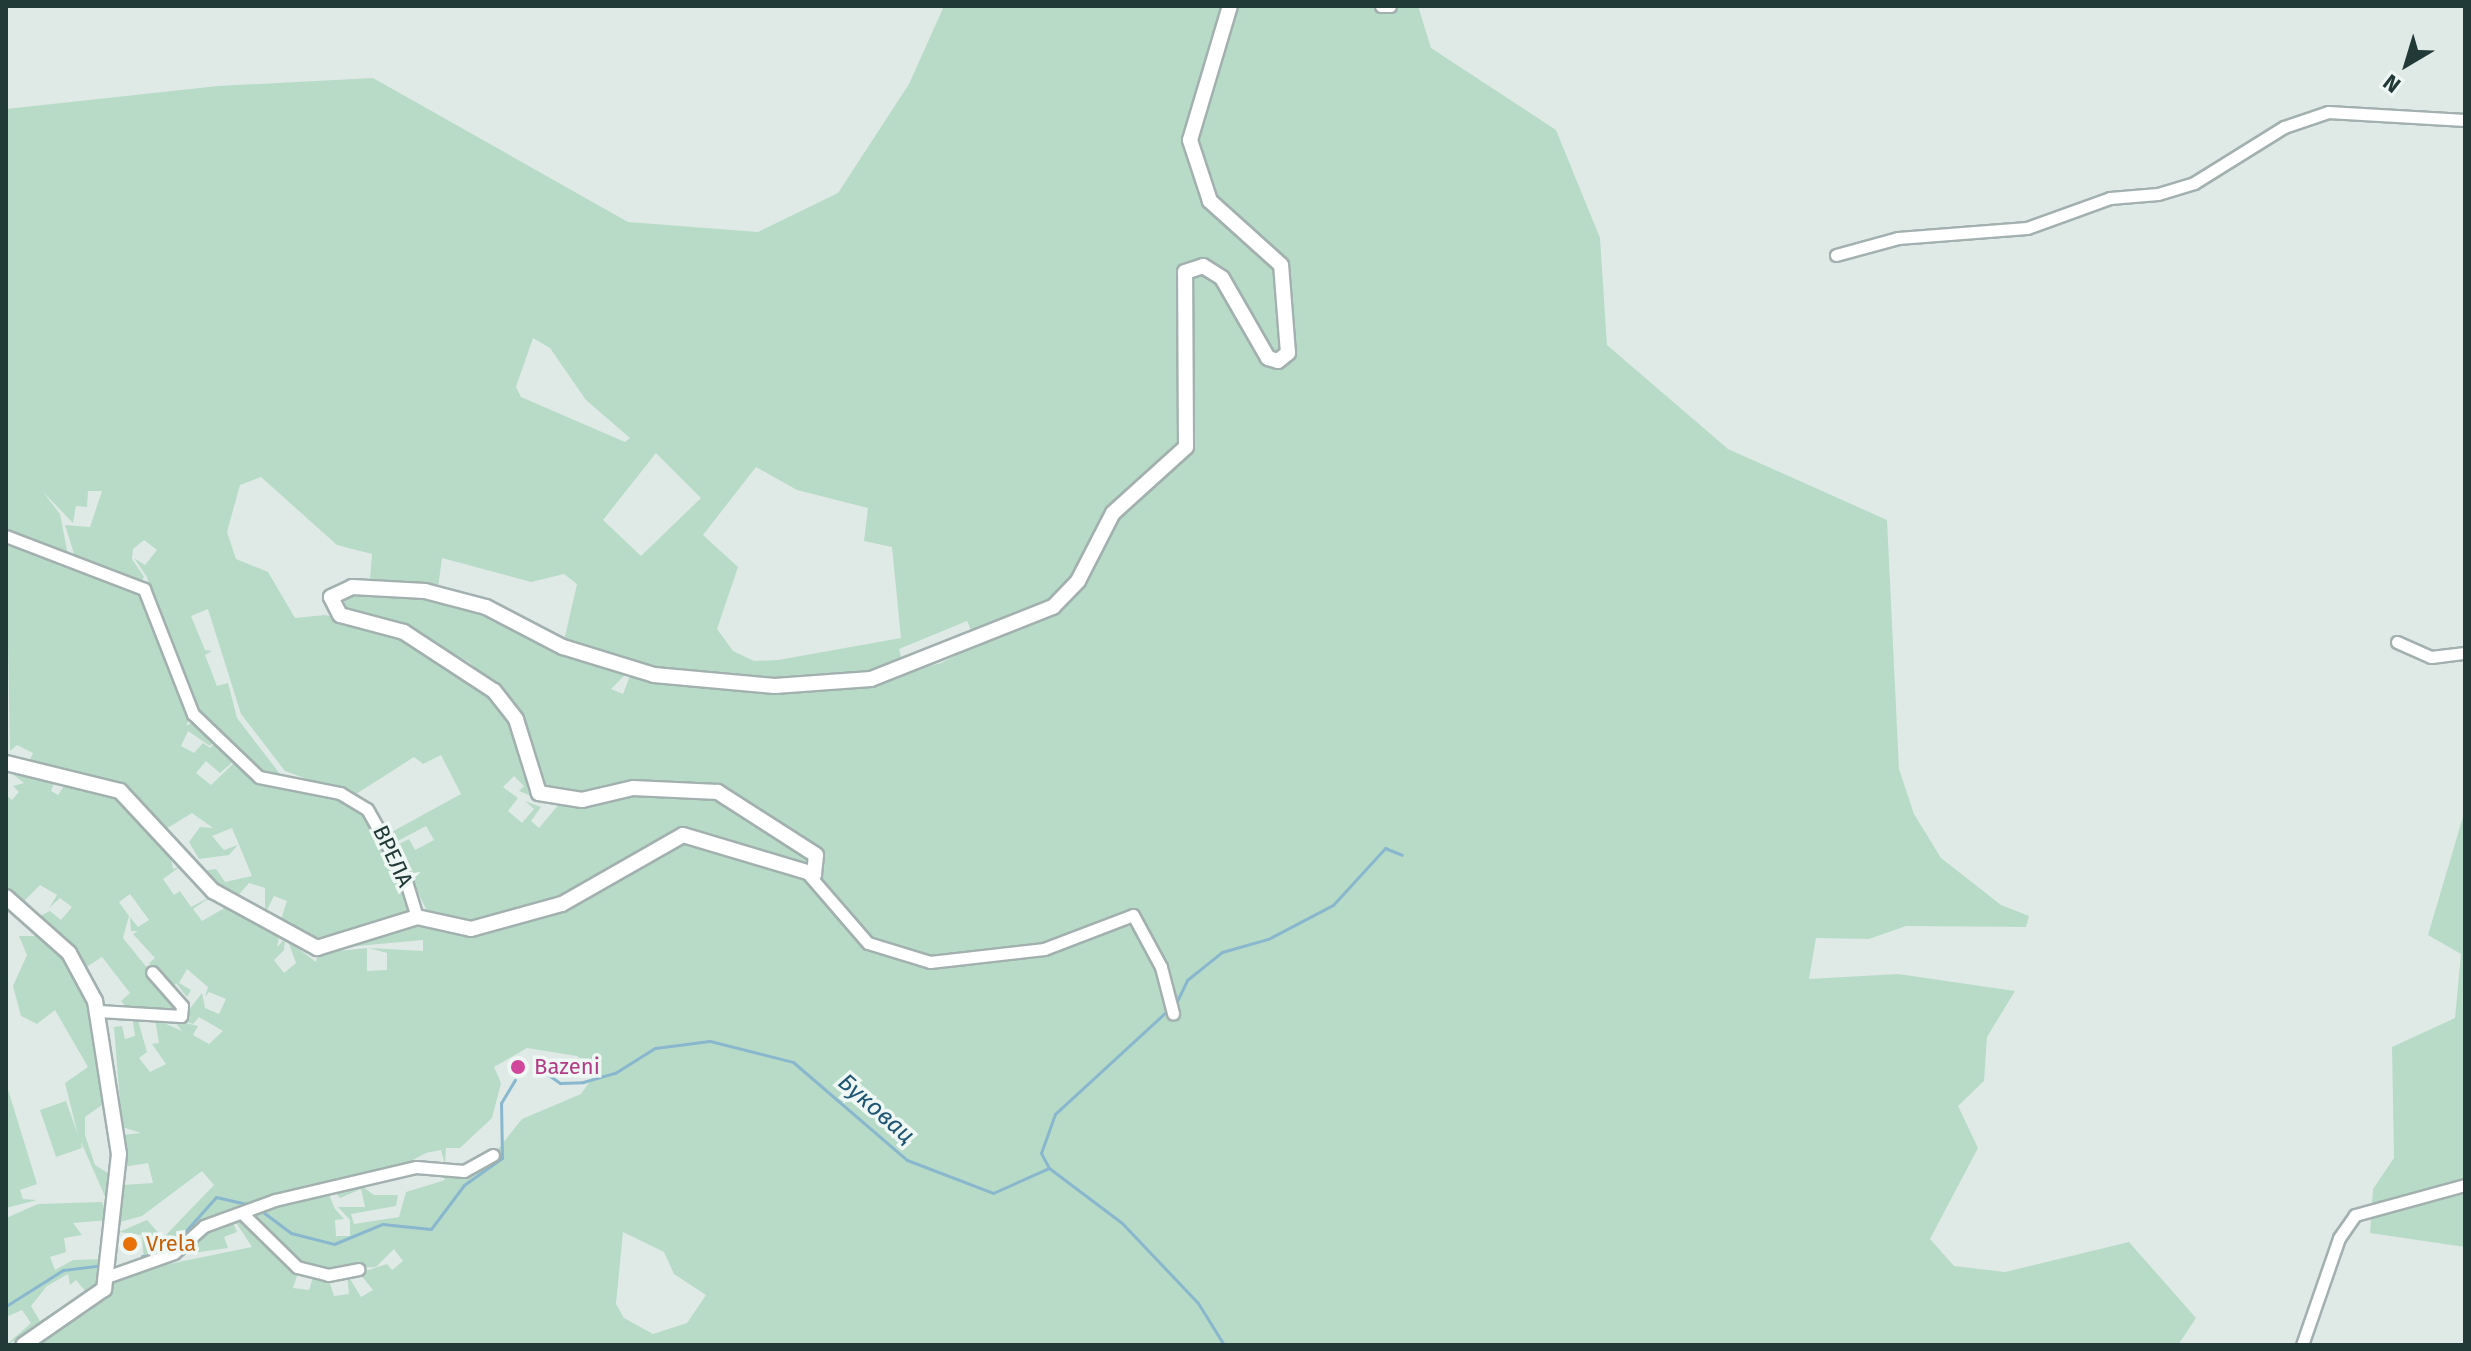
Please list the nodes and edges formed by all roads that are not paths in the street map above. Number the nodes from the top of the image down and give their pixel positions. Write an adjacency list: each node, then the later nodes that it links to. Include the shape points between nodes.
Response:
1 (1230, 6): 10 (street, via 1190,140 1199,178 1221,216 1259,239 1281,265 1288,353 1278,361 1268,358 1222,278 1203,266 1185,272 1186,447 1113,513 1078,581 1053,607 884,675 775,686 654,675 563,647 486,607 425,591 352,587 331,597 340,615 404,632 494,691 516,719 539,793 582,800 633,788 718,792 816,855 818,870)
2 (1381, 6): 3 (street)
3 (1390, 6)
4 (2465, 120): 5 (street, via 2328,112 2284,127 2194,183 2158,194 2110,198 2027,228 1898,238)
5 (1836, 255)
6 (6, 536): 12 (street, ВРЕЛА, via 144,589 193,714 259,777 340,793 367,809 394,852)
7 (2397, 642): 8 (street, via 2431,657)
8 (2465, 653)
9 (6, 763): 12 (street, ВРЕЛА, via 120,791 213,891 312,946)
10 (809, 875): 12 (street, via 724,842 683,835 562,904 471,929); 14 (street, via 868,943 930,962 1044,949 1133,915 1157,957)
11 (6, 897): 15 (street, via 69,953)
12 (417, 917)
13 (152, 972): 15 (street, via 182,1006 181,1016)
14 (1172, 1010)
15 (99, 1011): 19 (street, via 119,1154)
16 (493, 1155): 18 (street, via 464,1171 416,1167)
17 (2465, 1185): 22 (street, via 2355,1215 2339,1238)
18 (254, 1211): 19 (street, via 204,1226 174,1253); 20 (street, via 297,1267 328,1275)
19 (110, 1269): 21 (street, via 91,1304)
20 (358, 1269)
21 (23, 1345)
22 (2302, 1345)

